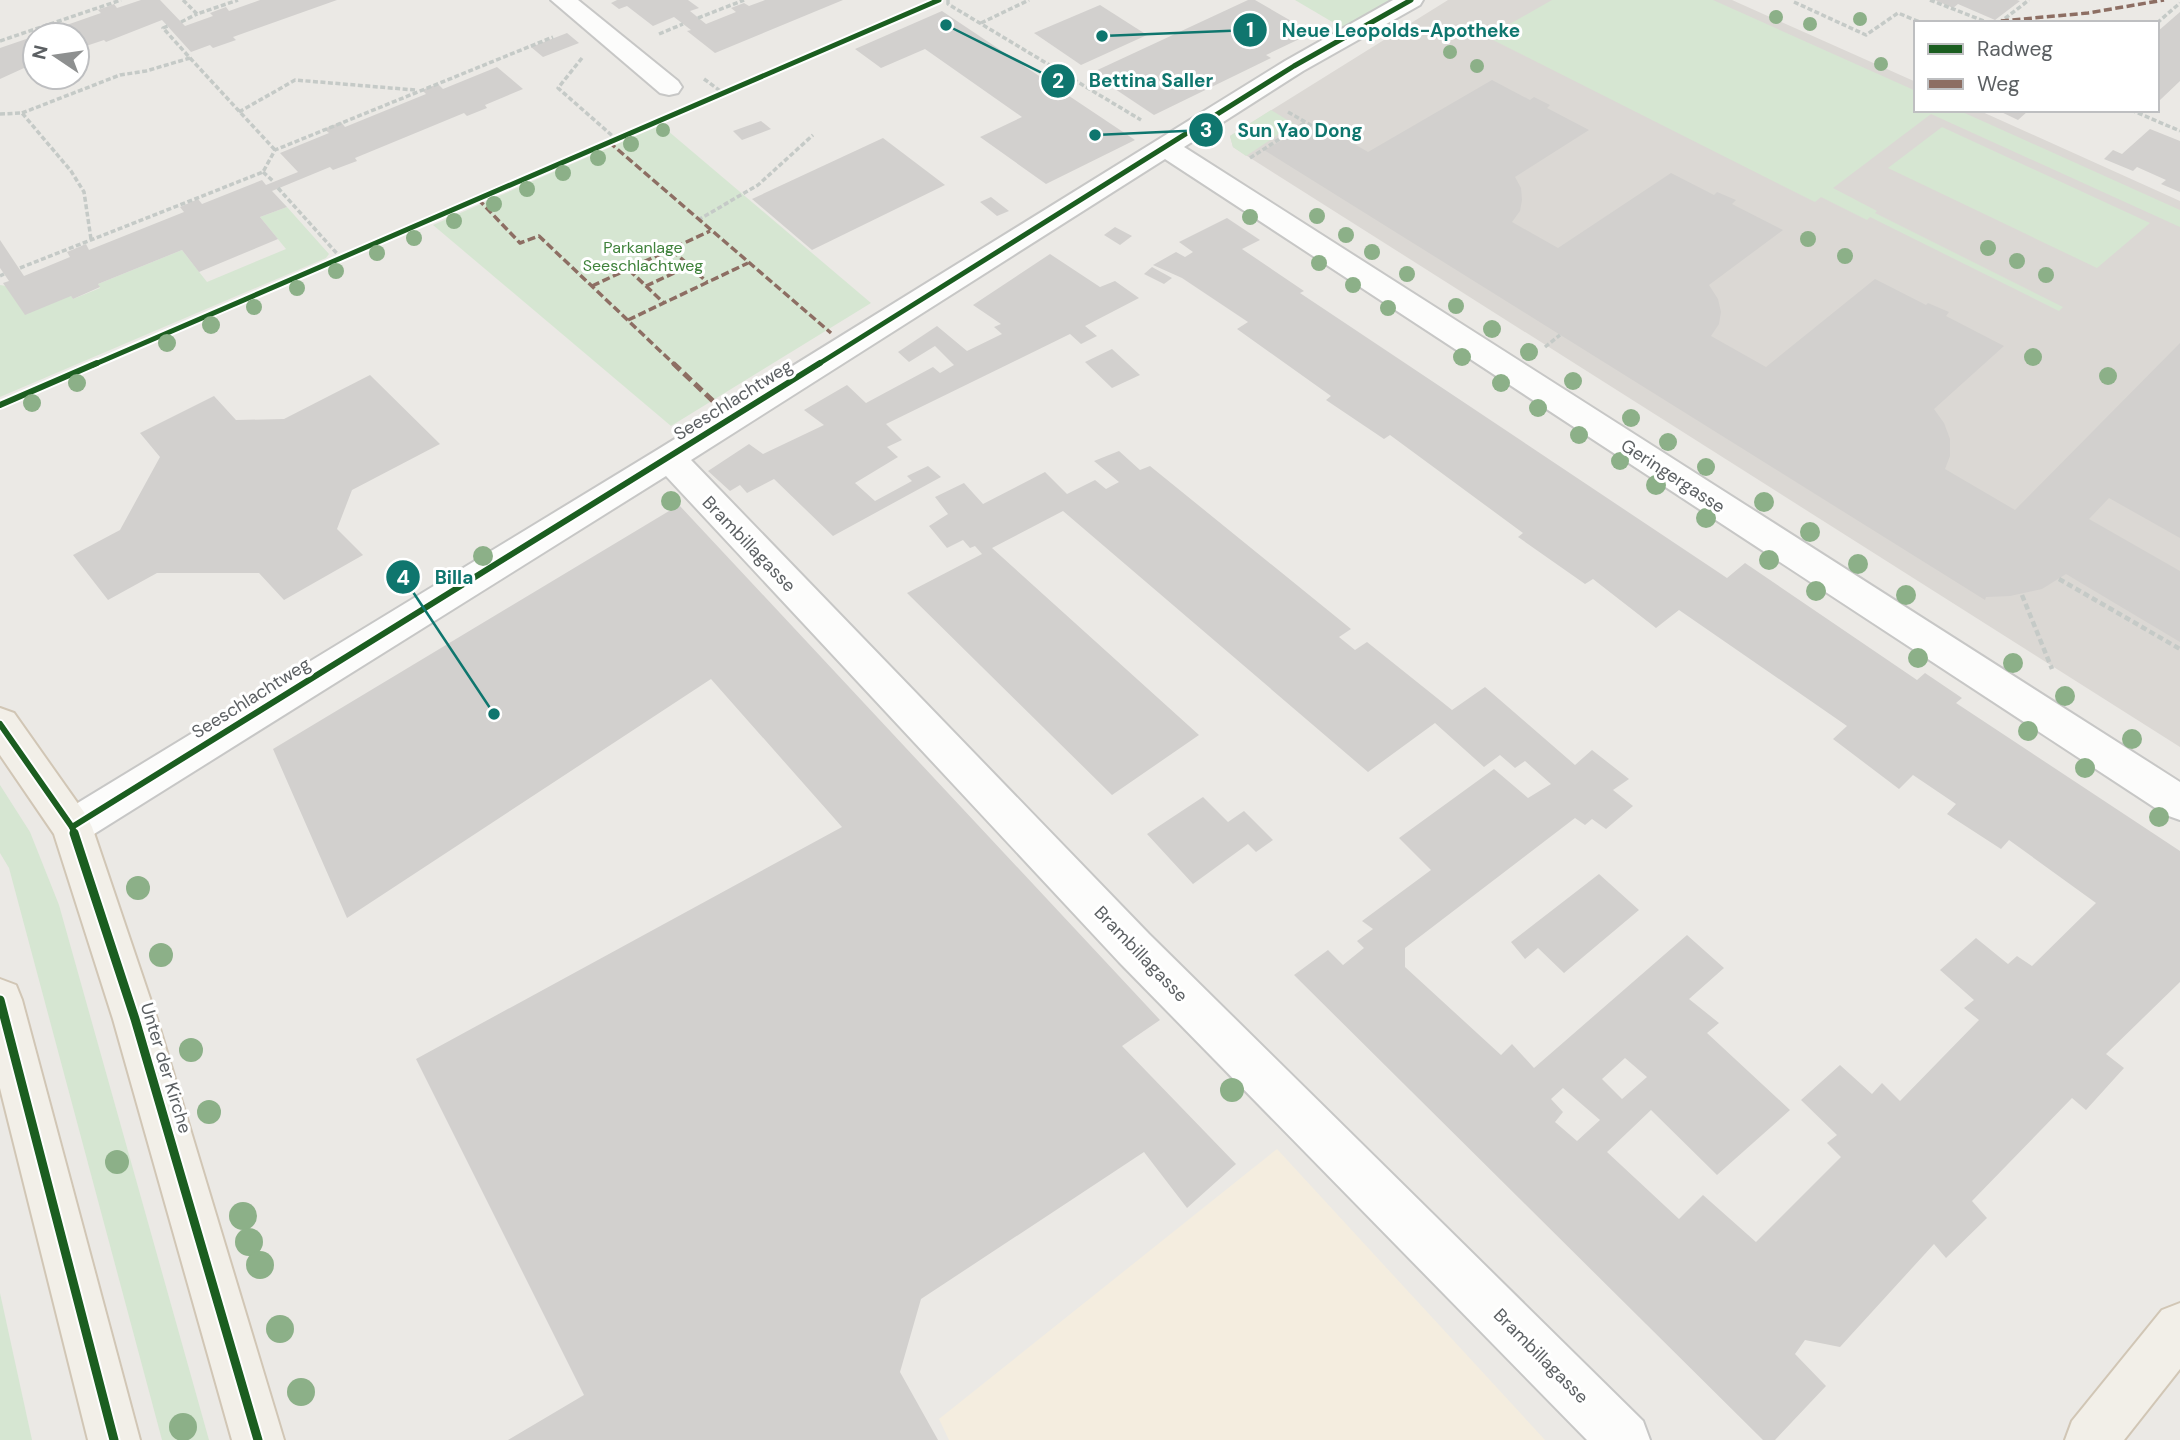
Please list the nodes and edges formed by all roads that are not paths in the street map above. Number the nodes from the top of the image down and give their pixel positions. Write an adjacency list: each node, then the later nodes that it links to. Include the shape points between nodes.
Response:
1 (563, 0): 3 (street)
2 (1411, 0): 4 (street, Seeschlachtweg)
3 (669, 87)
4 (1156, 136): 5 (street, Seeschlachtweg); 7 (street, Geringergasse)
5 (668, 458): 8 (street, Seeschlachtweg); 13 (street, Brambillagasse, via 1134,948)
6 (0, 724): 8 (main road, Unter der Kirche)
7 (2180, 803)
8 (72, 827): 12 (main road, Unter der Kirche, via 135,1019)
9 (0, 999): 11 (main road)
10 (2180, 1328): 14 (main road)
11 (114, 1440)
12 (258, 1440)
13 (1624, 1440)
14 (2091, 1440)

